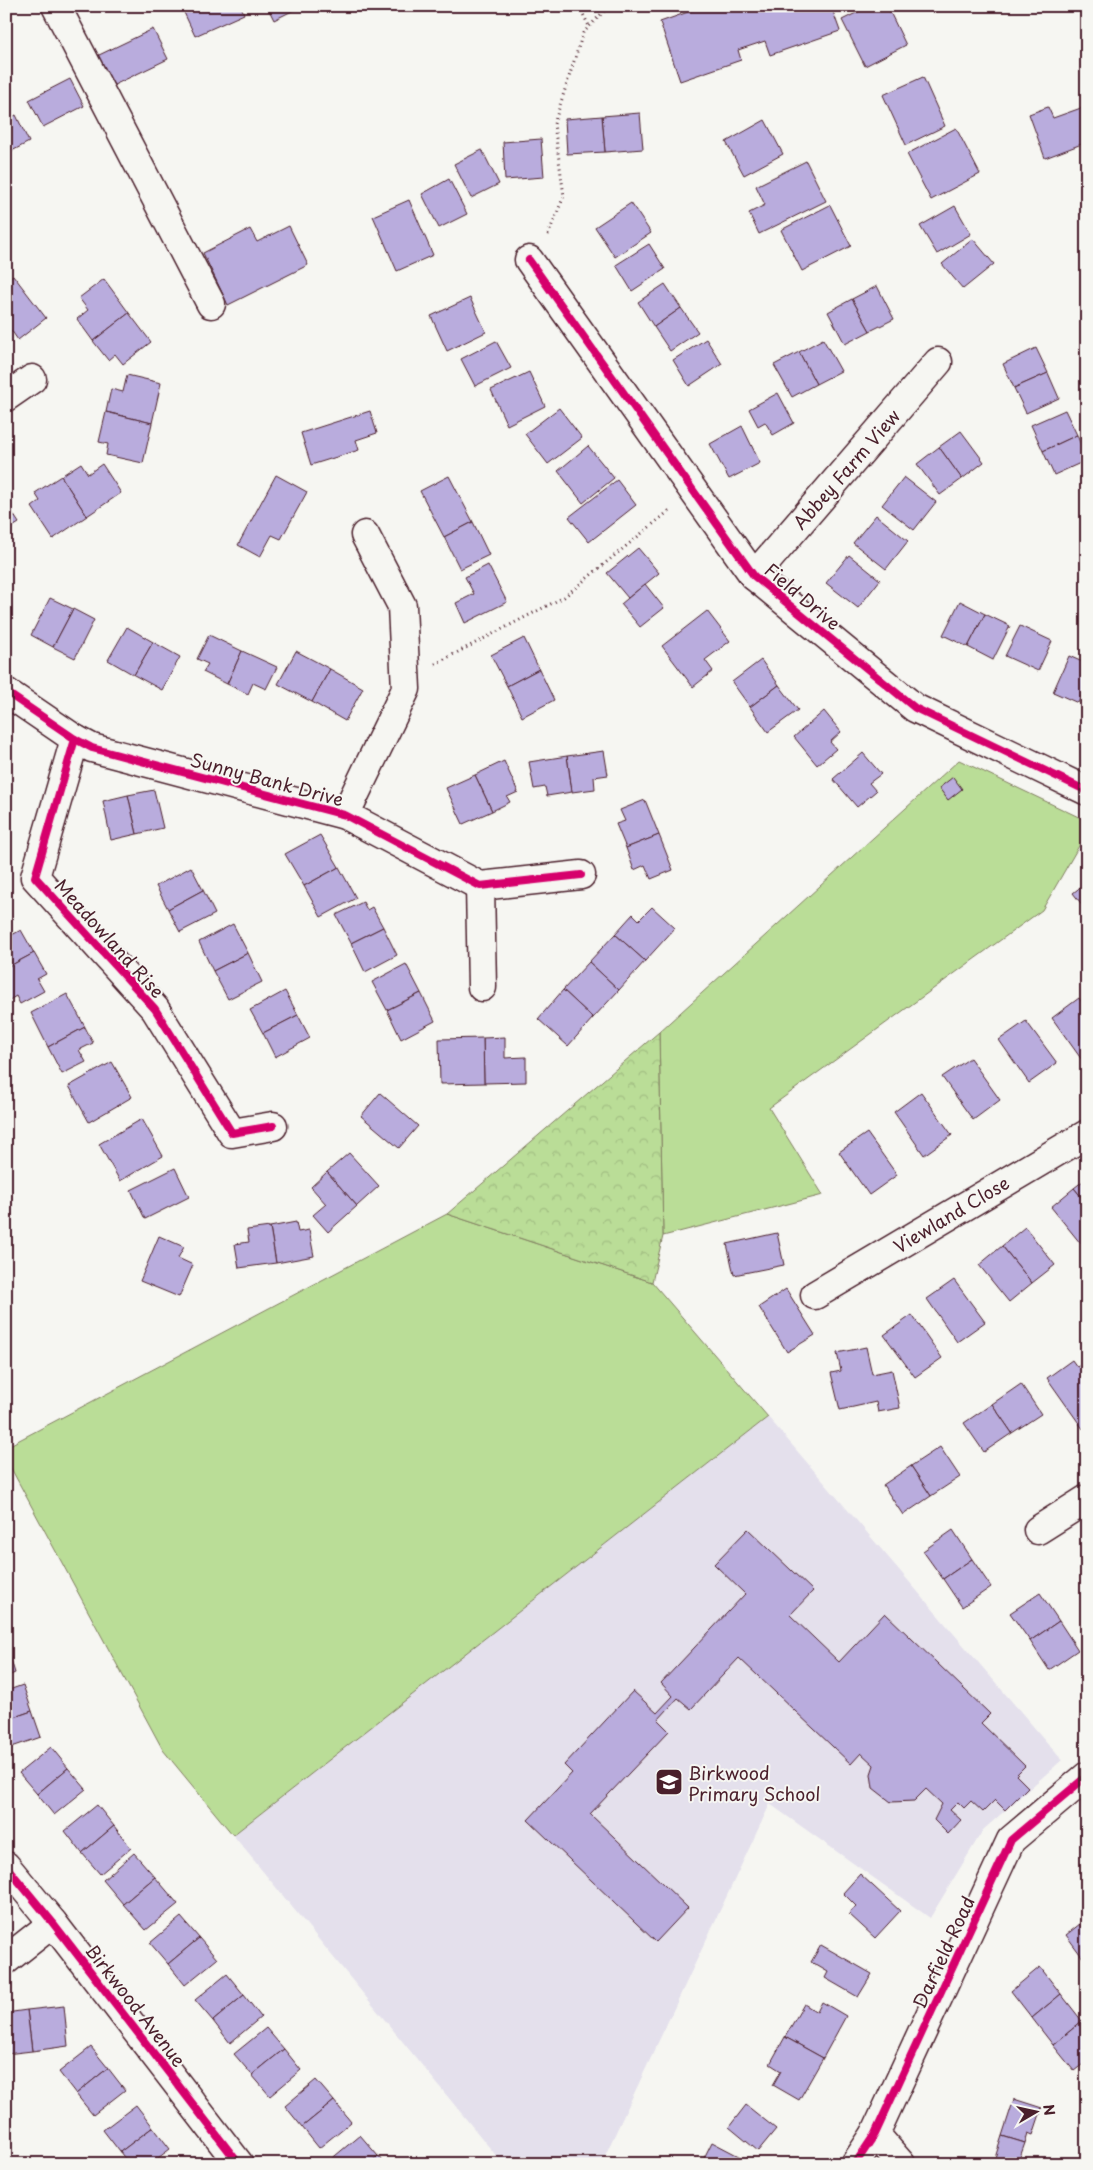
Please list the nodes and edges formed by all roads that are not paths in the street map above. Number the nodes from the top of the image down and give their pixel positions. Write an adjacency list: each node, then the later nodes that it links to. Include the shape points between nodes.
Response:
1 (56, 6): 3 (street)
2 (533, 266): 8 (street, Field Drive)
3 (211, 304)
4 (938, 362): 8 (street, Abbey Farm View)
5 (32, 379): 6 (street)
6 (6, 397)
7 (365, 535): 12 (street, via 402,606 406,690)
8 (754, 576): 11 (street, Field Drive, via 915,708)
9 (6, 692): 10 (street, Sunny Bank Drive)
10 (75, 739): 12 (street, Sunny Bank Drive, via 92,748); 16 (street, Meadowland Rise, via 24,881 155,1009 232,1133)
11 (1086, 786)
12 (345, 815): 14 (street, Sunny Bank Drive)
13 (581, 875): 14 (street)
14 (480, 886): 15 (street)
15 (482, 987)
16 (273, 1126)
17 (1087, 1134): 18 (street, Viewland Close)
18 (816, 1295)
19 (1083, 1508): 20 (street)
20 (1038, 1530)
21 (1087, 1776): 25 (street, Darfield Road, via 1011,1840)
22 (6, 1866): 23 (street, Birkwood Avenue)
23 (53, 1923): 24 (street); 26 (street, Birkwood Avenue)
24 (6, 1960)
25 (874, 2134): 27 (street, Darfield Road); 28 (street)
26 (239, 2164)
27 (855, 2164)
28 (900, 2164)

